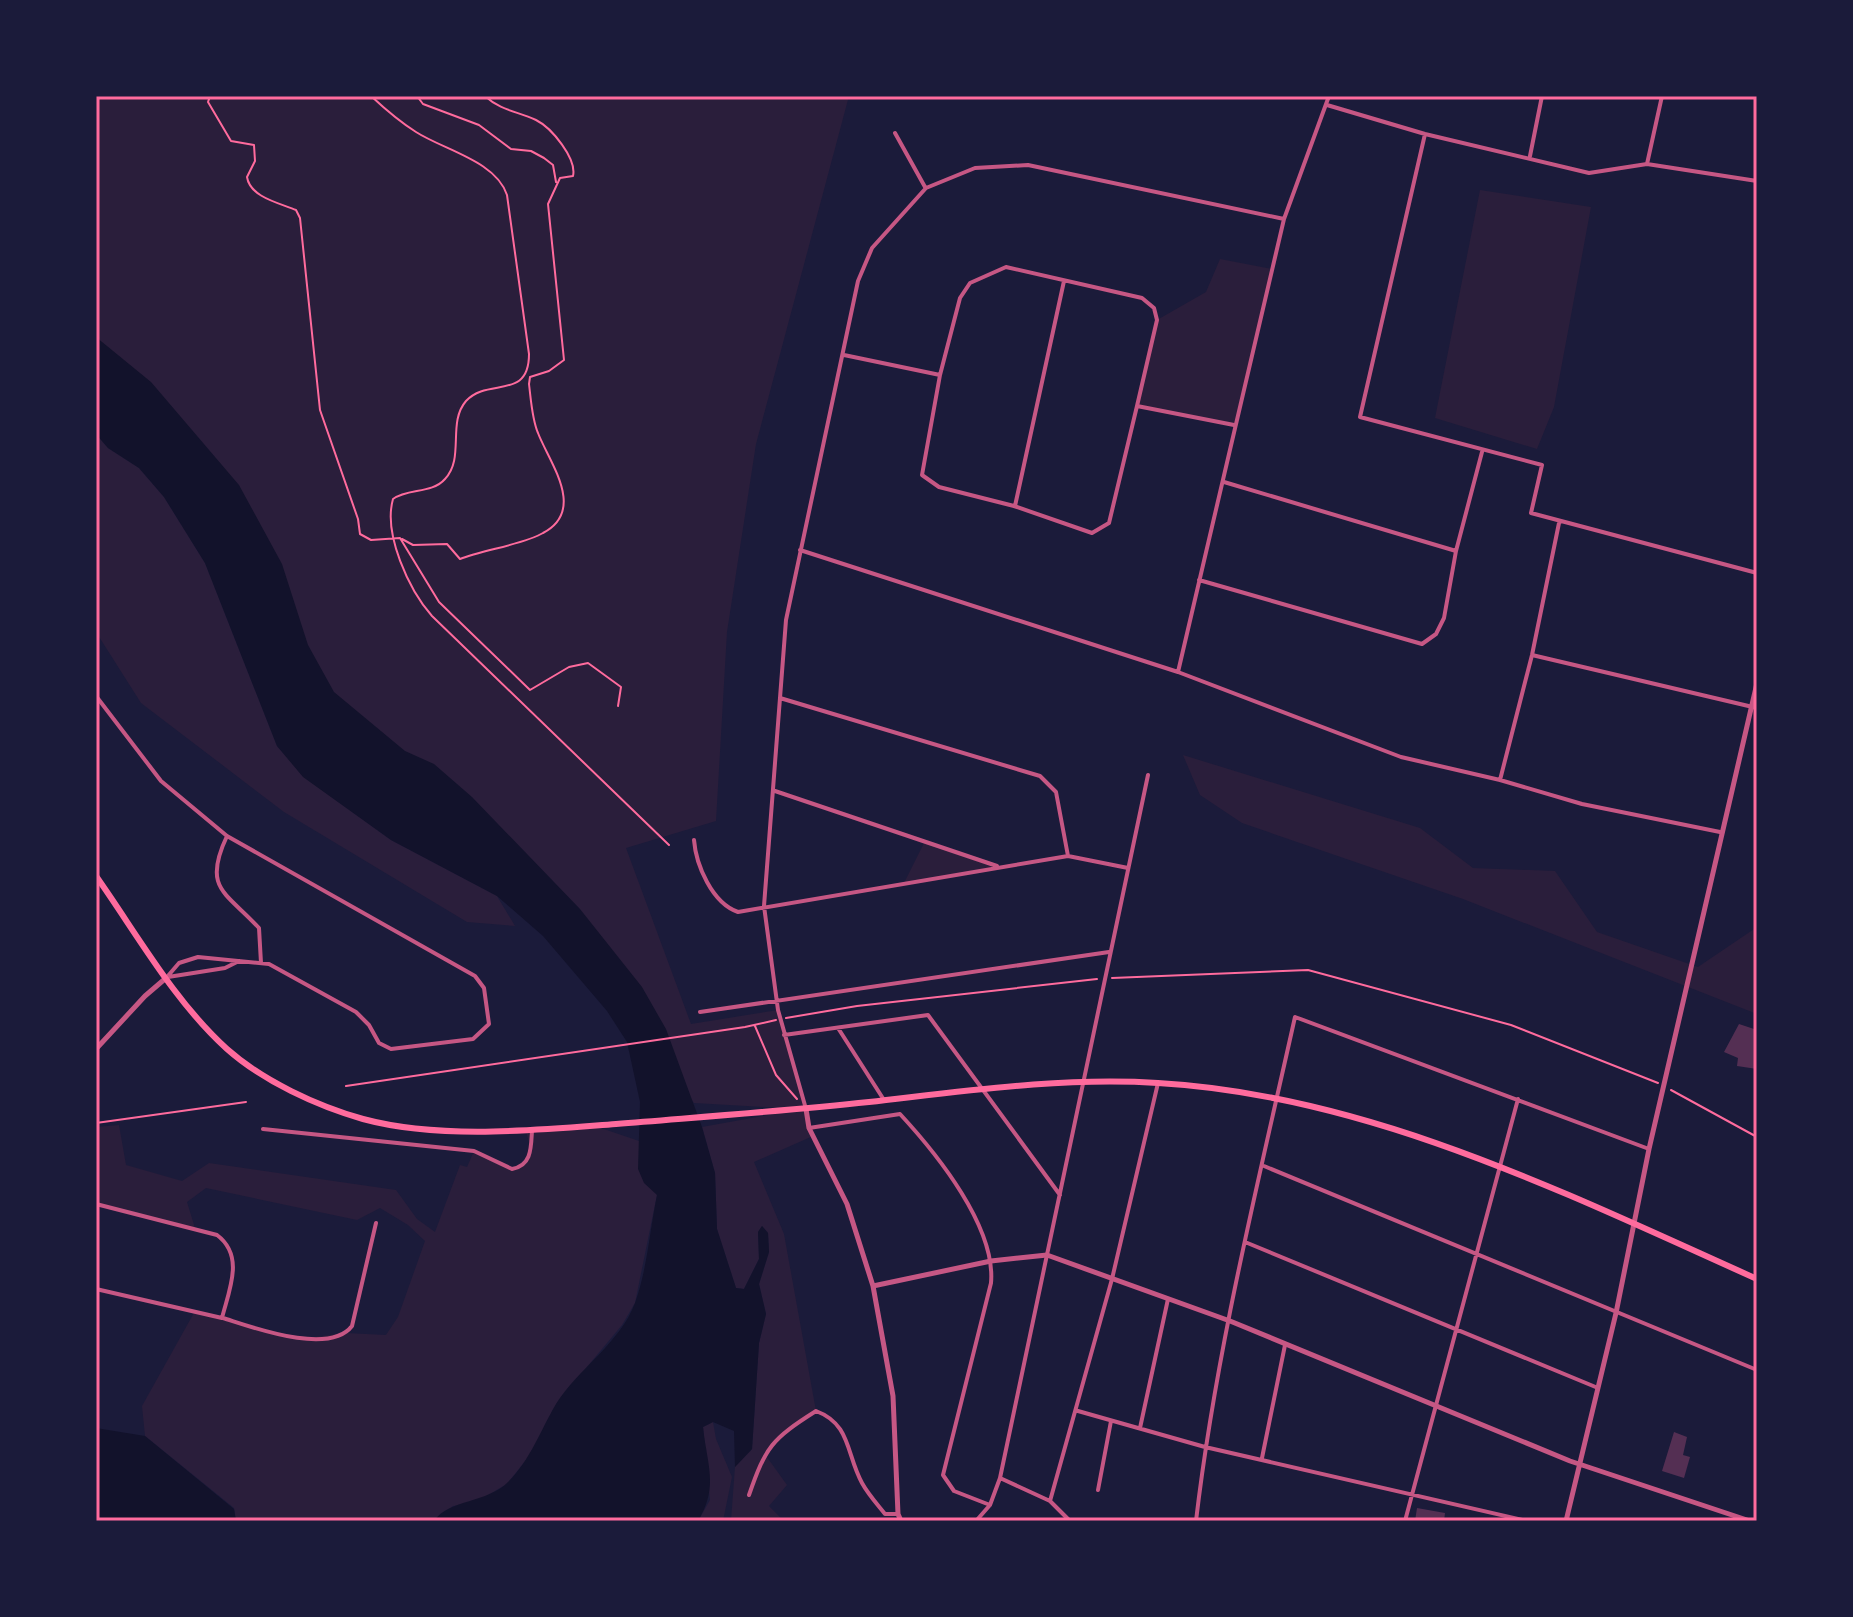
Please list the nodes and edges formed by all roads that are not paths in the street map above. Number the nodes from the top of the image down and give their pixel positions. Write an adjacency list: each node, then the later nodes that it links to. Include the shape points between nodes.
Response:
1 (1199, 96): 2 (street)
2 (1213, 96)
3 (1329, 96): 6 (street)
4 (1542, 96): 9 (street)
5 (1662, 96): 10 (street)
6 (1327, 105): 8 (street); 13 (street)
7 (895, 133): 12 (street)
8 (1425, 134): 9 (street); 19 (street, via 1360,417)
9 (1530, 156): 10 (street, via 1589,173)
10 (1647, 164): 11 (street)
11 (1757, 181)
12 (926, 188): 13 (street, via 975,168 1028,165); 15 (street, via 872,248 858,281)
13 (1284, 219): 18 (street)
14 (1064, 281): 16 (street, via 1006,267 970,283 960,298); 17 (street, via 1142,298 1154,308 1157,320); 21 (street)
15 (844, 355): 16 (street); 23 (street)
16 (940, 375): 21 (street, via 922,475 939,487)
17 (1137, 406): 18 (street); 21 (street, via 1103,530 1092,533)
18 (1234, 425): 20 (street)
19 (1482, 452): 22 (street, via 1542,465 1531,513); 24 (street)
20 (1224, 482): 24 (street); 26 (street)
21 (1014, 506)
22 (1559, 523): 25 (street); 27 (street)
23 (800, 550): 28 (street); 31 (street, via 786,620)
24 (1456, 551): 26 (street, via 1444,618 1436,634 1422,644)
25 (1757, 573)
26 (1199, 580): 28 (street)
27 (1532, 655): 32 (street); 34 (street)
28 (1178, 672): 34 (street, via 1401,757)
29 (1757, 683): 32 (street)
30 (96, 696): 37 (street, via 161,781)
31 (780, 698): 35 (street); 39 (street, via 1040,776 1056,792)
32 (1754, 708): 36 (street)
33 (1148, 775): 41 (street)
34 (1500, 780): 36 (street, via 1582,804)
35 (775, 791): 40 (street); 43 (street)
36 (1720, 832): 63 (street)
37 (227, 836): 46 (street, via 217,858 217,881 227,899 259,928); 46 (street, via 467,970 484,988 489,1024 473,1039 385,1048 356,1012)
38 (694, 840): 43 (street, via 700,871 727,909)
39 (1068, 856): 40 (street); 41 (street)
40 (999, 866): 43 (street)
41 (1128, 868): 44 (street)
42 (96, 876): 47 (main road)
43 (764, 906): 48 (street)
44 (1111, 952): 48 (street); 53 (street)
45 (239, 961): 46 (street); 47 (street); 47 (street, via 191,959)
46 (261, 963)
47 (167, 977): 52 (street); 62 (main road, via 228,1050 333,1109 366,1120 419,1127)
48 (777, 1003): 49 (street); 51 (street)
49 (700, 1012)
50 (837, 1028): 51 (street); 55 (street, via 928,1015); 58 (street)
51 (784, 1035): 59 (street)
52 (96, 1049)
53 (1084, 1080): 54 (main road); 55 (main road); 66 (street)
54 (1158, 1083): 56 (main road); 74 (street)
55 (978, 1087): 58 (main road); 66 (street)
56 (1277, 1099): 57 (street, via 1295,1017); 64 (street); 65 (main road, via 1405,1133)
57 (1518, 1099): 63 (street); 65 (street)
58 (884, 1100): 59 (main road)
59 (806, 1109): 60 (street); 62 (main road)
60 (809, 1128): 73 (street, via 900,1114 976,1216); 76 (street, via 847,1204)
61 (263, 1129): 62 (street, via 474,1151 512,1169 529,1158)
62 (532, 1130)
63 (1649, 1149): 69 (street)
64 (1264, 1166): 70 (street); 71 (street)
65 (1500, 1167): 69 (main road); 71 (street)
66 (1060, 1195): 72 (street)
67 (96, 1204): 80 (street, via 225,1240 234,1262)
68 (376, 1223): 80 (street, via 346,1333 280,1336)
69 (1633, 1224): 75 (main road); 79 (street)
70 (1245, 1241): 81 (street); 82 (street)
71 (1476, 1252): 79 (street); 82 (street)
72 (1047, 1255): 73 (street); 74 (street); 93 (street)
73 (991, 1261): 76 (street); 98 (street, via 991,1283 943,1475 954,1491)
74 (1112, 1279): 78 (street); 87 (street)
75 (1757, 1279)
76 (873, 1286): 99 (street, via 893,1396)
77 (96, 1289): 80 (street)
78 (1168, 1299): 81 (street); 89 (street)
79 (1616, 1313): 84 (street); 85 (street)
80 (222, 1318)
81 (1230, 1321): 83 (street); 90 (street)
82 (1454, 1329): 85 (street); 86 (street)
83 (1285, 1345): 86 (street); 91 (street)
84 (1757, 1370)
85 (1598, 1388): 92 (street)
86 (1434, 1408): 92 (street); 95 (street)
87 (1078, 1411): 88 (street); 97 (street)
88 (1111, 1421): 89 (street); 94 (street)
89 (1140, 1428): 90 (street)
90 (1205, 1447): 91 (street); 102 (street)
91 (1262, 1458): 95 (street)
92 (1580, 1465): 105 (street); 106 (street)
93 (1000, 1478): 97 (street); 98 (street)
94 (1098, 1490)
95 (1412, 1493): 103 (street); 104 (street)
96 (749, 1495): 99 (street, via 764,1454 782,1433 816,1411 832,1417 845,1433 873,1499 885,1514)
97 (1050, 1501): 101 (street)
98 (990, 1505): 100 (street)
99 (900, 1518)
100 (976, 1521)
101 (1070, 1521)
102 (1196, 1521)
103 (1405, 1521)
104 (1527, 1521)
105 (1566, 1521)
106 (1750, 1521)

